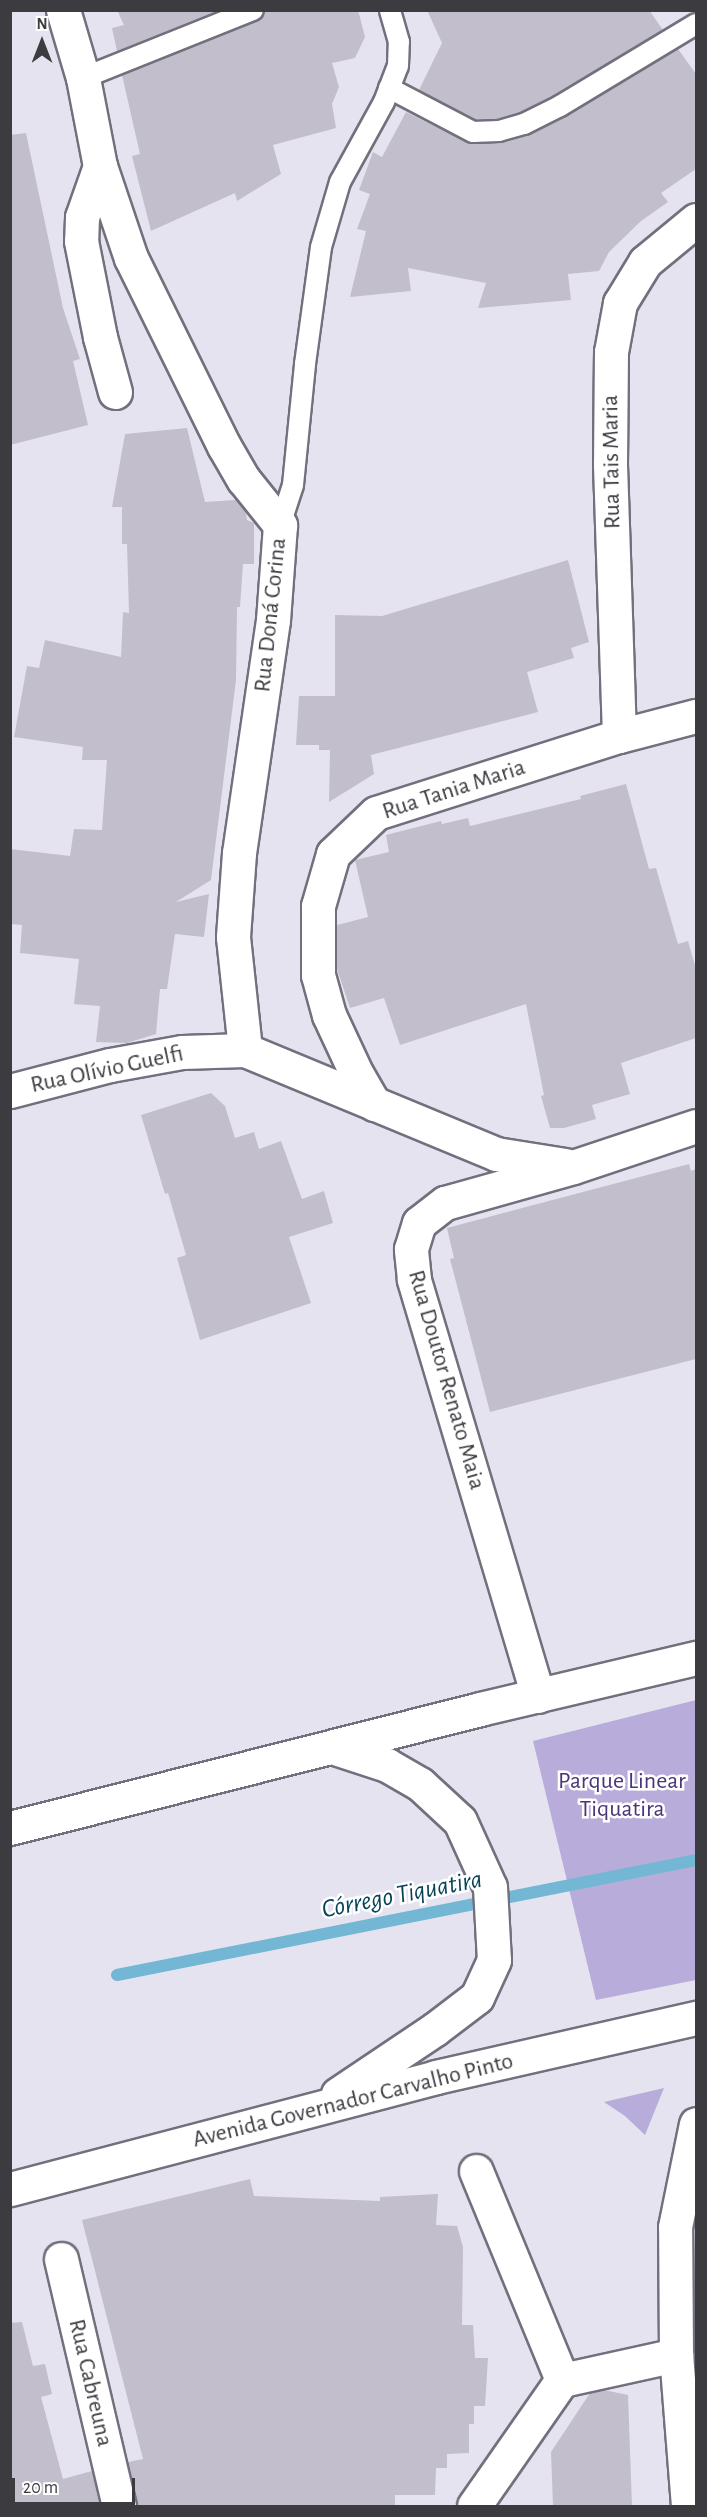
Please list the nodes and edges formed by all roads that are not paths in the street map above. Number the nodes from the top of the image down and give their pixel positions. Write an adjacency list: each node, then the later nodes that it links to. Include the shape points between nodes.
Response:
1 (63, 10): 5 (street, Rua Doná Corina)
2 (253, 10): 5 (lane)
3 (390, 10): 6 (lane, via 399,42 398,66)
4 (696, 24): 6 (lane, via 560,106 524,124 499,131 473,132)
5 (83, 78): 7 (street, Rua Doná Corina)
6 (389, 88): 10 (lane, via 340,182 321,247 293,485)
7 (100, 166): 9 (street, via 82,217 81,241); 10 (street, Rua Doná Corina, via 130,258 224,446 244,480)
8 (696, 220): 12 (street, Rua Tais Maria, via 645,262 620,303 611,352 610,465)
9 (115, 392)
10 (280, 525): 13 (street, Rua Doná Corina, via 273,620 239,853 233,937)
11 (696, 716): 12 (street, Rua Tania Maria)
12 (619, 736): 15 (street, Rua Tania Maria, via 376,813 333,854 318,906 318,975 329,1015)
13 (245, 1050): 14 (street, Rua Olívio Guelfi, via 182,1052 110,1065); 15 (street, Rua Olívio Guelfi)
14 (10, 1091)
15 (374, 1104): 17 (street, via 496,1154)
16 (696, 1126): 17 (street, Rua Doutor Renato Maia)
17 (573, 1167): 19 (street, Rua Doutor Renato Maia, via 445,1203 419,1223 411,1249 414,1280)
18 (696, 1658): 19 (street)
19 (538, 1696): 20 (street)
20 (332, 1747): 21 (street); 24 (street, via 387,1765 420,1784 460,1821 490,1887 494,1960 477,1997)
21 (24, 1825): 22 (street)
22 (10, 1854)
23 (696, 2018): 24 (street, Avenida Governador Carvalho Pinto, via 436,2077)
24 (314, 2110): 27 (street, Avenida Governador Carvalho Pinto)
25 (696, 2124): 29 (street, via 675,2227)
26 (476, 2170): 30 (street)
27 (16, 2186)
28 (60, 2259): 31 (street, Rua Cabreuna)
29 (676, 2355): 30 (street); 33 (street)
30 (562, 2380): 32 (street)
31 (119, 2506)
32 (474, 2506)
33 (688, 2506)

